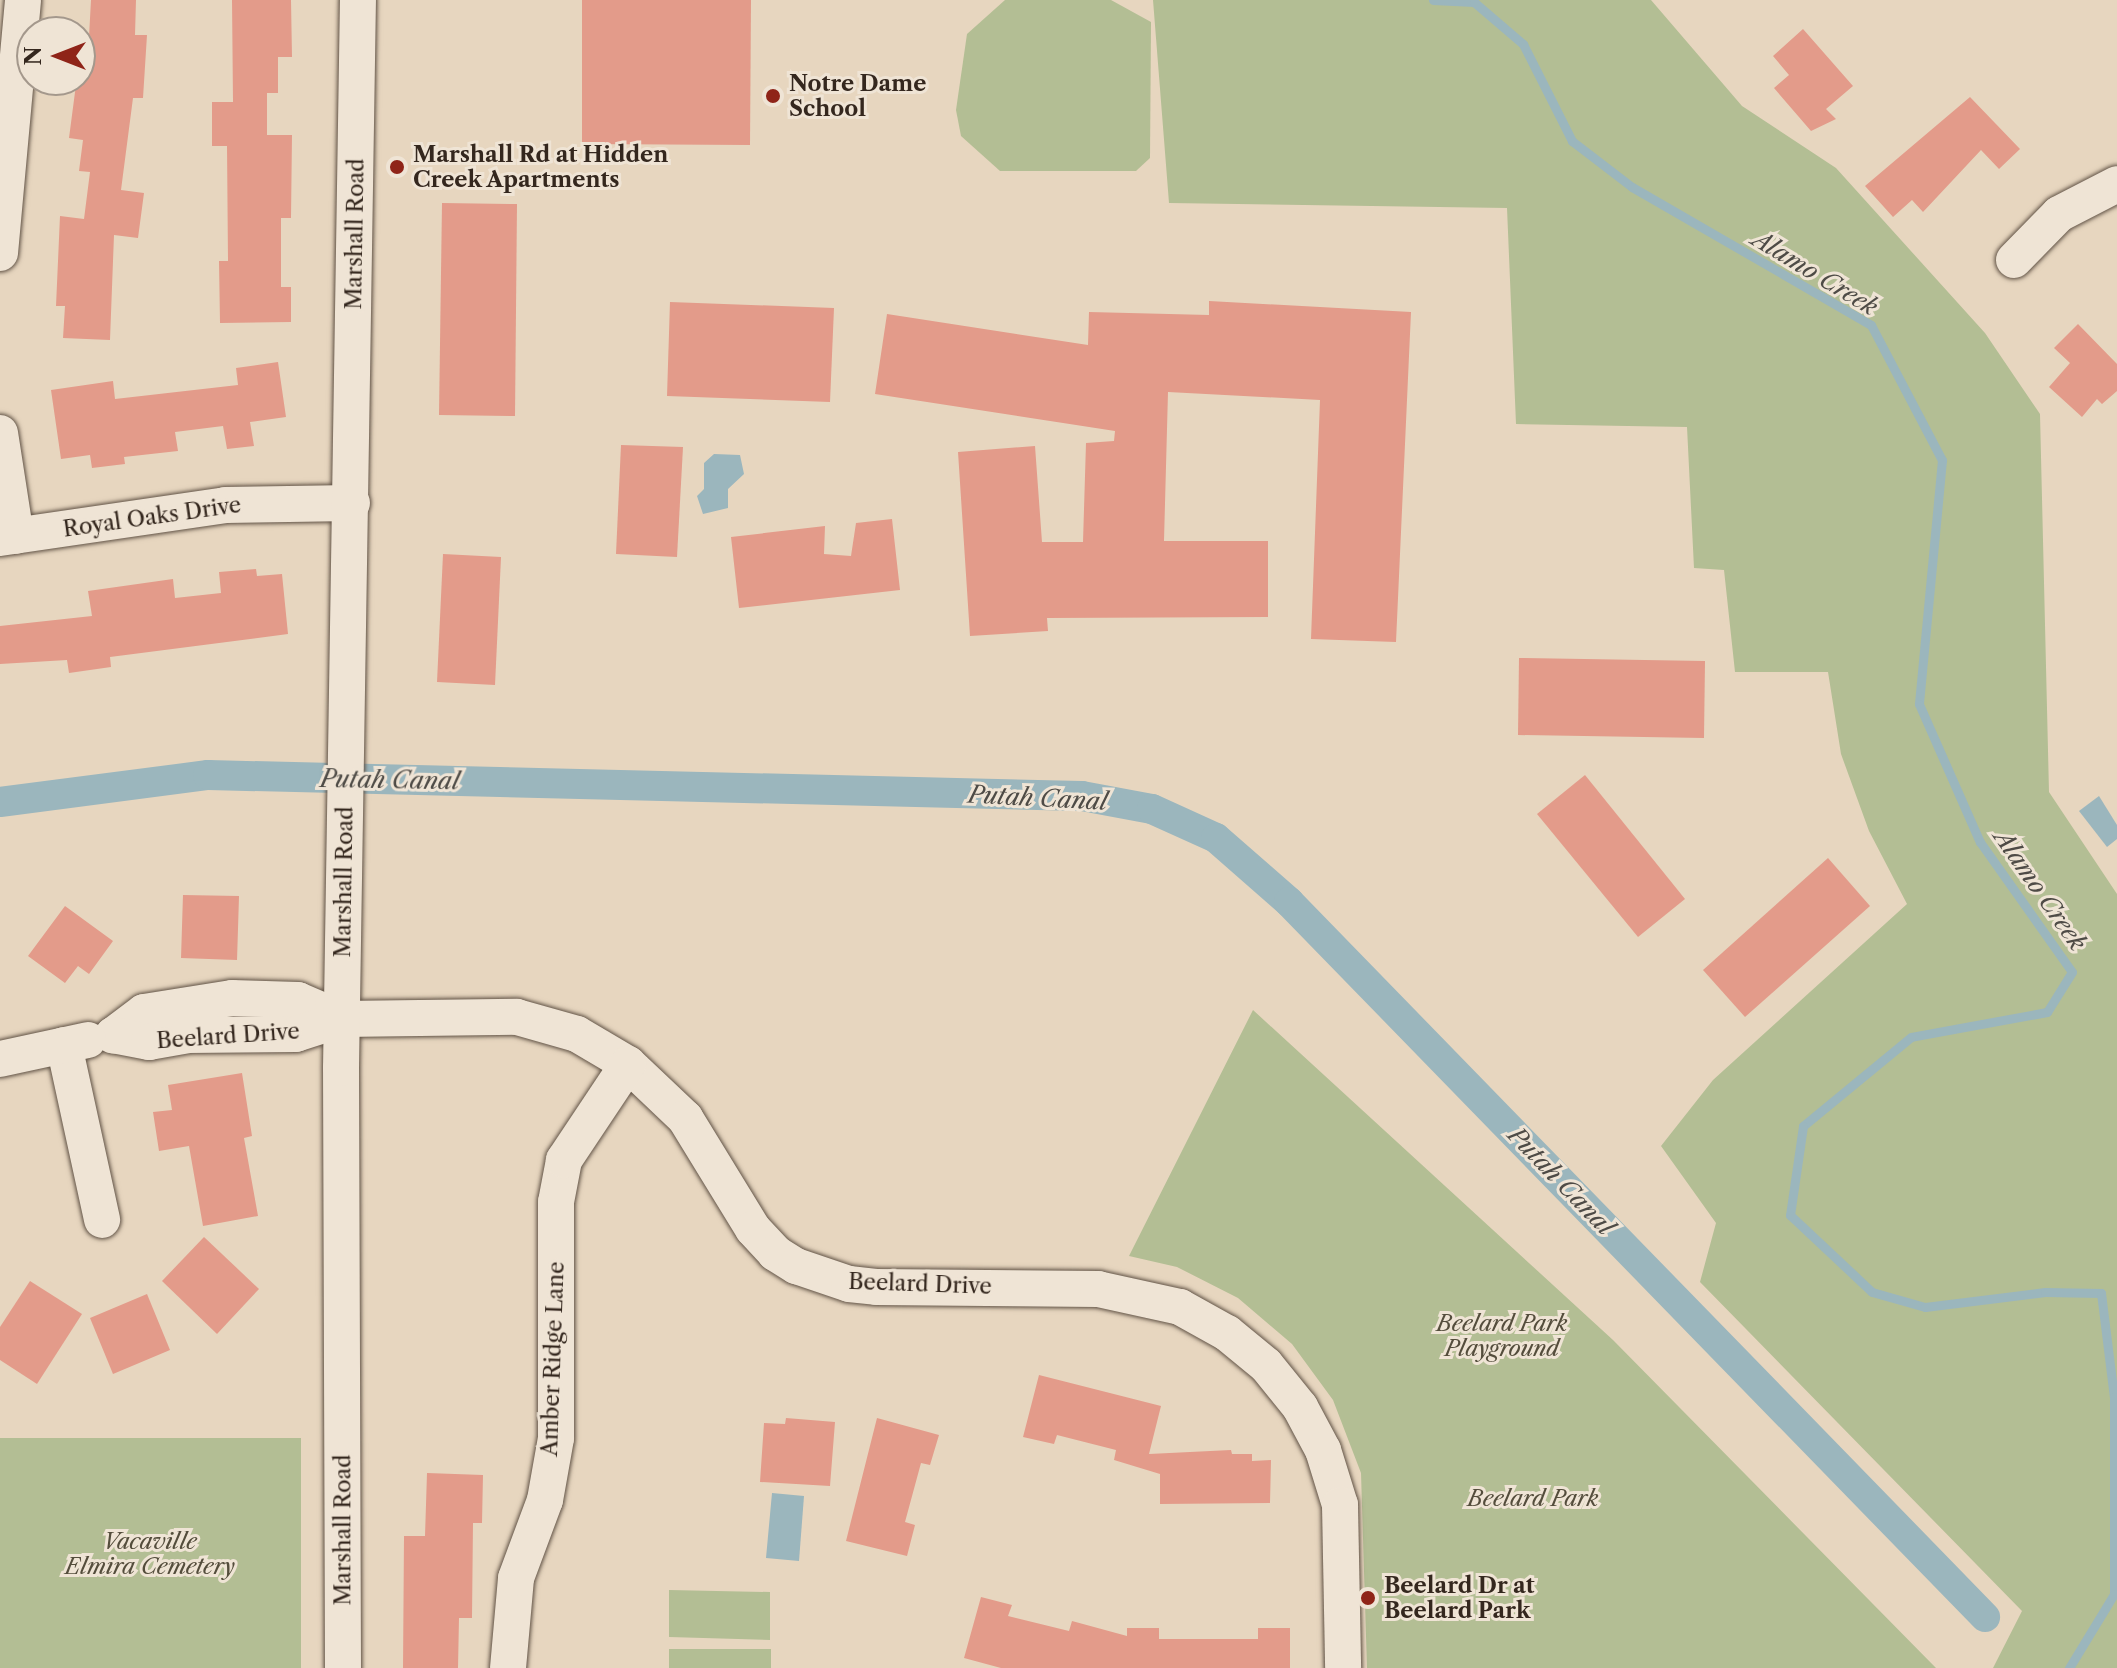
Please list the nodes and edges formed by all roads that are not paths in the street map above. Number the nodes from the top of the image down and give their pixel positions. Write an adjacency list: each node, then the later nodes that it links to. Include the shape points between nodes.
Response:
1 (23, 0): 4 (street)
2 (358, 0): 7 (street, Marshall Road)
3 (2117, 184): 5 (street, via 2059,214)
4 (1, 239)
5 (2014, 260)
6 (0, 433): 8 (street)
7 (352, 503): 8 (street, Royal Oaks Drive, via 225,505); 9 (street, Marshall Road)
8 (8, 537)
9 (342, 1019): 10 (street, Beelard Drive, via 296,1034 187,1035 149,1042 113,1035); 12 (street, Beelard Drive, via 517,1017 577,1034); 14 (street, Marshall Road)
10 (64, 1045): 11 (street, Beelard Drive); 13 (street)
11 (0, 1059)
12 (628, 1064): 15 (street, Amber Ridge Lane, via 564,1160 556,1202 556,1438 545,1500 516,1578); 16 (street, Beelard Drive, via 685,1118 753,1229 796,1266 876,1287 1125,1292 1180,1307 1249,1349 1300,1407 1332,1474 1342,1536)
13 (102, 1220)
14 (343, 1668)
15 (508, 1668)
16 (1343, 1668)

